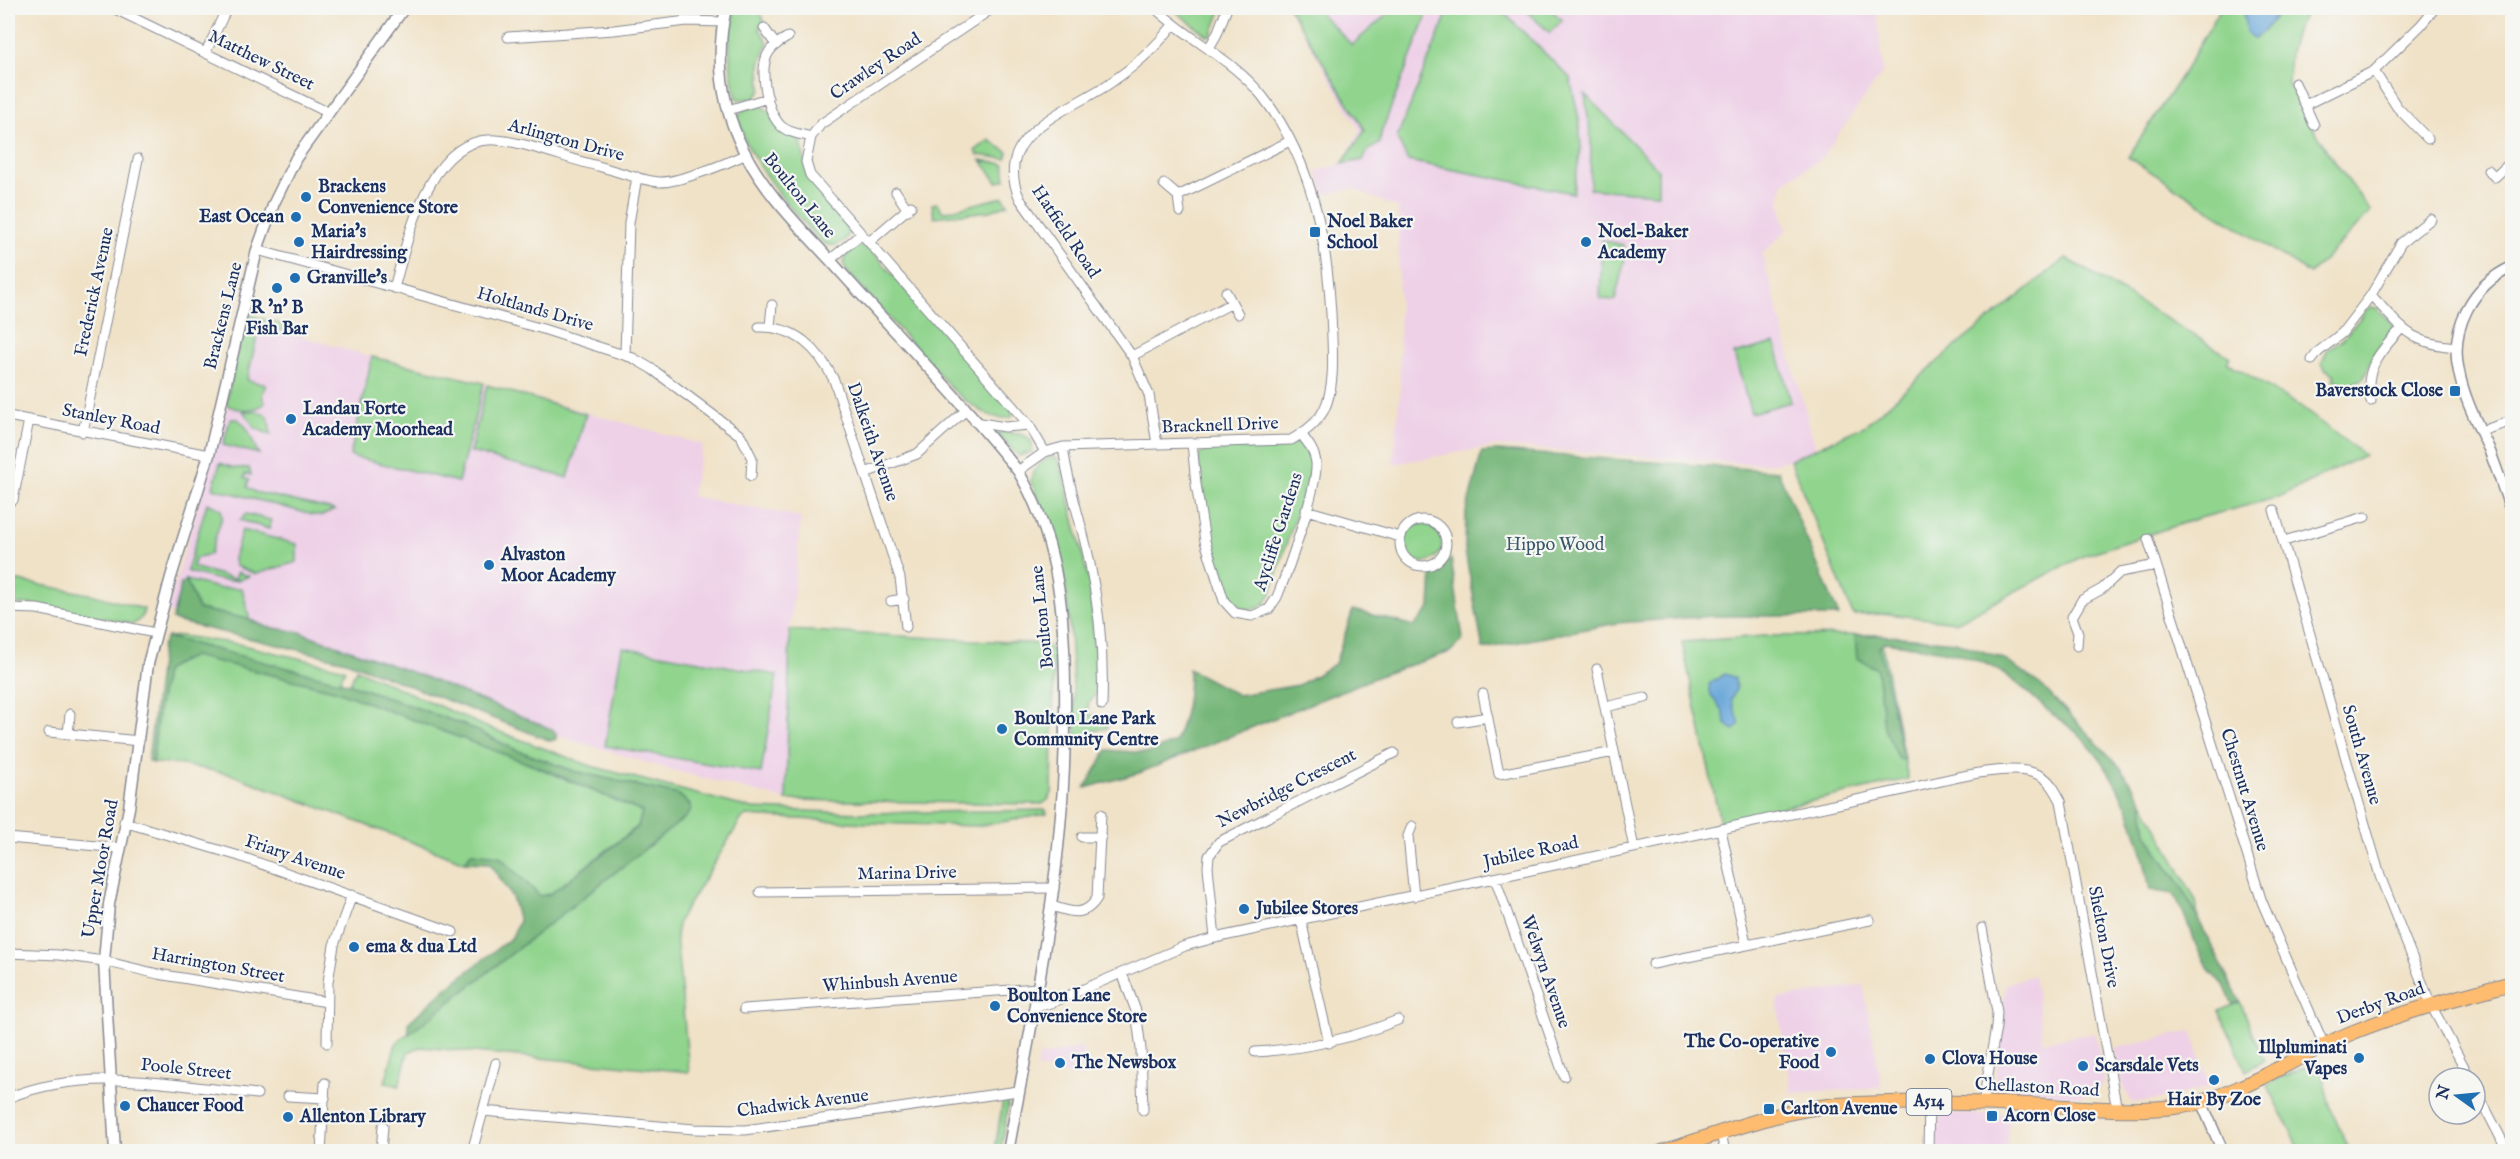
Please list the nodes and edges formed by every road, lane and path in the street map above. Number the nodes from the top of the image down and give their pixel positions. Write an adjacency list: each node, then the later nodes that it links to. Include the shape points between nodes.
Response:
1 (113, 8): 16 (street, Matthew Street)
2 (227, 8): 16 (street)
3 (404, 8): 22 (street, Brackens Lane)
4 (726, 8): 9 (street, Boulton Lane)
5 (993, 8): 24 (street, Crawley Road, via 821,124)
6 (1155, 8): 10 (street, Bracknell Drive)
7 (1227, 8): 15 (street)
8 (2435, 8): 17 (street)
9 (723, 22): 12 (street, via 687,21); 21 (street, Boulton Lane, via 720,73)
10 (1173, 24): 15 (street, Bracknell Drive); 51 (street, Hatfield Road, via 1113,81 1028,135 1018,150 1014,168 1020,199)
11 (764, 28): 14 (street)
12 (508, 37)
13 (788, 38): 14 (street)
14 (776, 45): 19 (street, Boulton Lane, via 764,66)
15 (1209, 48): 26 (street, Bracknell Drive, via 1235,67 1262,96)
16 (206, 52): 22 (street, Matthew Street)
17 (2374, 71): 20 (street); 25 (street, via 2397,107)
18 (2295, 83): 20 (street)
19 (768, 98): 21 (street); 24 (street, Boulton Lane, via 778,124)
20 (2305, 105): 23 (street)
21 (728, 110): 27 (street, Boulton Lane)
22 (329, 113): 39 (street, Brackens Lane, via 287,175)
23 (2314, 125)
24 (811, 137): 37 (street, Boulton Lane, via 806,162 810,176)
25 (2428, 139)
26 (1290, 141): 34 (street); 62 (street, Bracknell Drive, via 1306,176 1319,222 1332,326 1333,357 1327,402 1319,417)
27 (746, 154): 31 (street, Arlington Drive, via 664,181); 40 (street, Boulton Lane, via 775,196)
28 (138, 159): 61 (street, Frederick Avenue)
29 (2512, 161): 30 (street, via 2495,177)
30 (2488, 170)
31 (637, 177): 42 (street, Arlington Drive, via 503,141 472,142 449,160 424,194); 50 (street, via 629,223)
32 (1164, 184): 34 (street)
33 (896, 192): 38 (street, via 910,208)
34 (1178, 196): 35 (street)
35 (1180, 212)
36 (2431, 219): 44 (street, via 2401,243)
37 (861, 234): 38 (street, Boulton Lane); 40 (street)
38 (869, 242): 59 (street, Boulton Lane)
39 (257, 250): 42 (street, Holtlands Drive); 67 (street, Brackens Lane)
40 (830, 260): 54 (street, Boulton Lane)
41 (2512, 267): 49 (street, via 2478,292 2464,314)
42 (394, 288): 50 (street, Holtlands Drive)
43 (1226, 292): 45 (street)
44 (2371, 295): 48 (street); 52 (street, via 2342,333)
45 (1232, 303): 47 (street); 51 (street)
46 (772, 305): 69 (street, Dalkeith Avenue, via 765,327 790,331 803,339 829,370)
47 (1238, 314)
48 (2402, 328): 49 (street, via 2428,344); 53 (street, via 2383,348 2371,369)
49 (2457, 347): 60 (street, via 2459,374)
50 (625, 354): 70 (street, Holtlands Drive, via 652,369 741,436 752,458)
51 (1132, 356): 64 (street, Hatfield Road, via 1149,395)
52 (2312, 360)
53 (2371, 401)
54 (965, 411): 58 (street, Boulton Lane); 69 (street, via 917,454)
55 (8, 416): 56 (street, Stanley Road)
56 (29, 420): 61 (street, Stanley Road); 71 (street)
57 (2512, 421): 60 (street)
58 (975, 422): 59 (street, via 1005,427); 68 (street, Boulton Lane)
59 (1029, 425): 66 (street, Boulton Lane)
60 (2481, 431): 74 (street)
61 (83, 432): 67 (street, Stanley Road)
62 (1301, 434): 63 (street, Bracknell Drive, via 1284,441); 72 (street, Aycliffe Gardens, via 1317,464)
63 (1192, 443): 64 (street, Bracknell Drive); 72 (street, Aycliffe Gardens, via 1205,541 1220,594 1235,613 1257,615 1273,604)
64 (1157, 444): 65 (street, Bracknell Drive)
65 (1063, 447): 66 (street, Bracknell Drive); 92 (street, via 1093,584)
66 (1045, 452): 68 (street, Bracknell Drive)
67 (209, 455): 86 (street, Brackens Lane)
68 (1018, 471): 113 (street, Boulton Lane, via 1050,544 1065,632 1064,783)
69 (865, 473): 80 (street, Dalkeith Avenue, via 890,543)
70 (751, 476)
71 (13, 500)
72 (1306, 510): 76 (street)
73 (2274, 510): 78 (street, South Avenue)
74 (2512, 514)
75 (2365, 517): 78 (street)
76 (1400, 537): 76 (street, via 1402,552 1418,565 1433,564 1444,552 1444,534 1438,525 1428,521 1413,523)
77 (2148, 539): 79 (street, Chestnut Avenue)
78 (2284, 541): 131 (street, South Avenue, via 2377,866)
79 (2156, 565): 84 (street, via 2120,572 2102,589 2082,600); 137 (street, Chestnut Avenue, via 2262,902)
80 (904, 599): 81 (street); 85 (street, Dalkeith Avenue)
81 (891, 601)
82 (8, 608): 86 (street, via 37,609)
83 (2061, 616): 84 (street)
84 (2073, 616): 87 (street)
85 (906, 627)
86 (155, 633): 88 (street, Brackens Lane)
87 (2077, 646)
88 (148, 664): 99 (street, Upper Moor Road)
89 (1597, 669): 93 (street)
90 (1483, 694): 95 (street)
91 (1645, 699): 93 (street)
92 (1102, 705)
93 (1605, 707): 100 (street)
94 (70, 714): 98 (street)
95 (1488, 717): 96 (street); 100 (street, via 1499,774)
96 (1458, 722)
97 (50, 732): 98 (street)
98 (68, 734): 99 (street)
99 (139, 741): 104 (street, Upper Moor Road)
100 (1614, 752): 111 (street)
101 (1394, 753): 122 (street, Newbridge Crescent, via 1218,842 1209,856 1208,867)
102 (2043, 777): 106 (street, Jubilee Road, via 2021,769 1996,771); 154 (street, Shelton Drive, via 2055,791 2063,811)
103 (1101, 814): 108 (street)
104 (124, 822): 110 (street, Upper Moor Road); 115 (street, Friary Avenue)
105 (1412, 826): 116 (street, via 1408,836)
106 (1721, 830): 111 (street, Jubilee Road); 123 (street)
107 (1082, 837): 108 (street)
108 (1101, 837): 117 (street, via 1098,894 1094,902 1076,913)
109 (8, 838): 110 (street)
110 (120, 848): 125 (street, Upper Moor Road, via 108,904)
111 (1634, 848): 112 (street, Jubilee Road)
112 (1495, 878): 116 (street, Jubilee Road); 142 (street, Welwyn Avenue)
113 (1054, 888): 114 (street, Marina Drive); 117 (street, Boulton Lane)
114 (760, 892)
115 (352, 895): 121 (street, Friary Avenue); 130 (street, via 334,945)
116 (1413, 896): 118 (street, Jubilee Road)
117 (1052, 906): 129 (street, Boulton Lane)
118 (1301, 920): 122 (street, Jubilee Road); 136 (street)
119 (1870, 920): 123 (street)
120 (1982, 928): 152 (street, via 1997,1012)
121 (453, 932)
122 (1215, 938): 127 (street, Jubilee Road, via 1185,946)
123 (1746, 943): 126 (street)
124 (8, 953): 125 (street, Harrington Street)
125 (104, 961): 130 (street, Harrington Street, via 158,974); 143 (street, Upper Moor Road)
126 (1653, 964)
127 (1122, 973): 132 (street, Jubilee Road); 153 (street, via 1137,1021)
128 (2512, 982): 131 (main road, Derby Road / A514)
129 (1039, 988): 132 (street, Boulton Lane); 133 (street, Whinbush Avenue)
130 (327, 1002): 135 (street)
131 (2431, 1005): 137 (main road, Derby Road / A514); 140 (street, South Avenue)
132 (1035, 1007): 145 (street, Boulton Lane)
133 (744, 1009)
134 (1398, 1020): 136 (street)
135 (327, 1043)
136 (1329, 1043): 138 (street)
137 (2324, 1045): 141 (main road, Derby Road / A514)
138 (1255, 1052)
139 (496, 1063): 156 (street)
140 (2464, 1066)
141 (2266, 1073): 150 (main road, Chellaston Road / A514)
142 (1564, 1076)
143 (112, 1079): 146 (street, Poole Street); 148 (street, Poole Street, via 50,1083); 159 (street, Upper Moor Road)
144 (325, 1083): 149 (street)
145 (1018, 1091): 156 (street, Chadwick Avenue, via 745,1130); 163 (street, Boulton Lane)
146 (257, 1094)
147 (288, 1096): 149 (street)
148 (8, 1098)
149 (325, 1098): 160 (street)
150 (2201, 1101): 154 (main road, Chellaston Road / A514, via 2148,1110); 167 (street)
151 (1929, 1102): 152 (main road, Chellaston Road / A514); 158 (main road, Chellaston Road / A514, via 1835,1105); 166 (street)
152 (1983, 1103): 154 (main road, Chellaston Road / A514)
153 (1143, 1110)
154 (2117, 1110)
155 (2487, 1111): 168 (street)
156 (483, 1112): 162 (street)
157 (383, 1126): 161 (street)
158 (1721, 1133): 164 (main road, Chellaston Road / A514); 165 (street)
159 (115, 1152)
160 (321, 1152)
161 (381, 1152)
162 (472, 1152)
163 (1008, 1152)
164 (1662, 1152)
165 (1725, 1152)
166 (1928, 1152)
167 (2223, 1152)
168 (2508, 1152)

